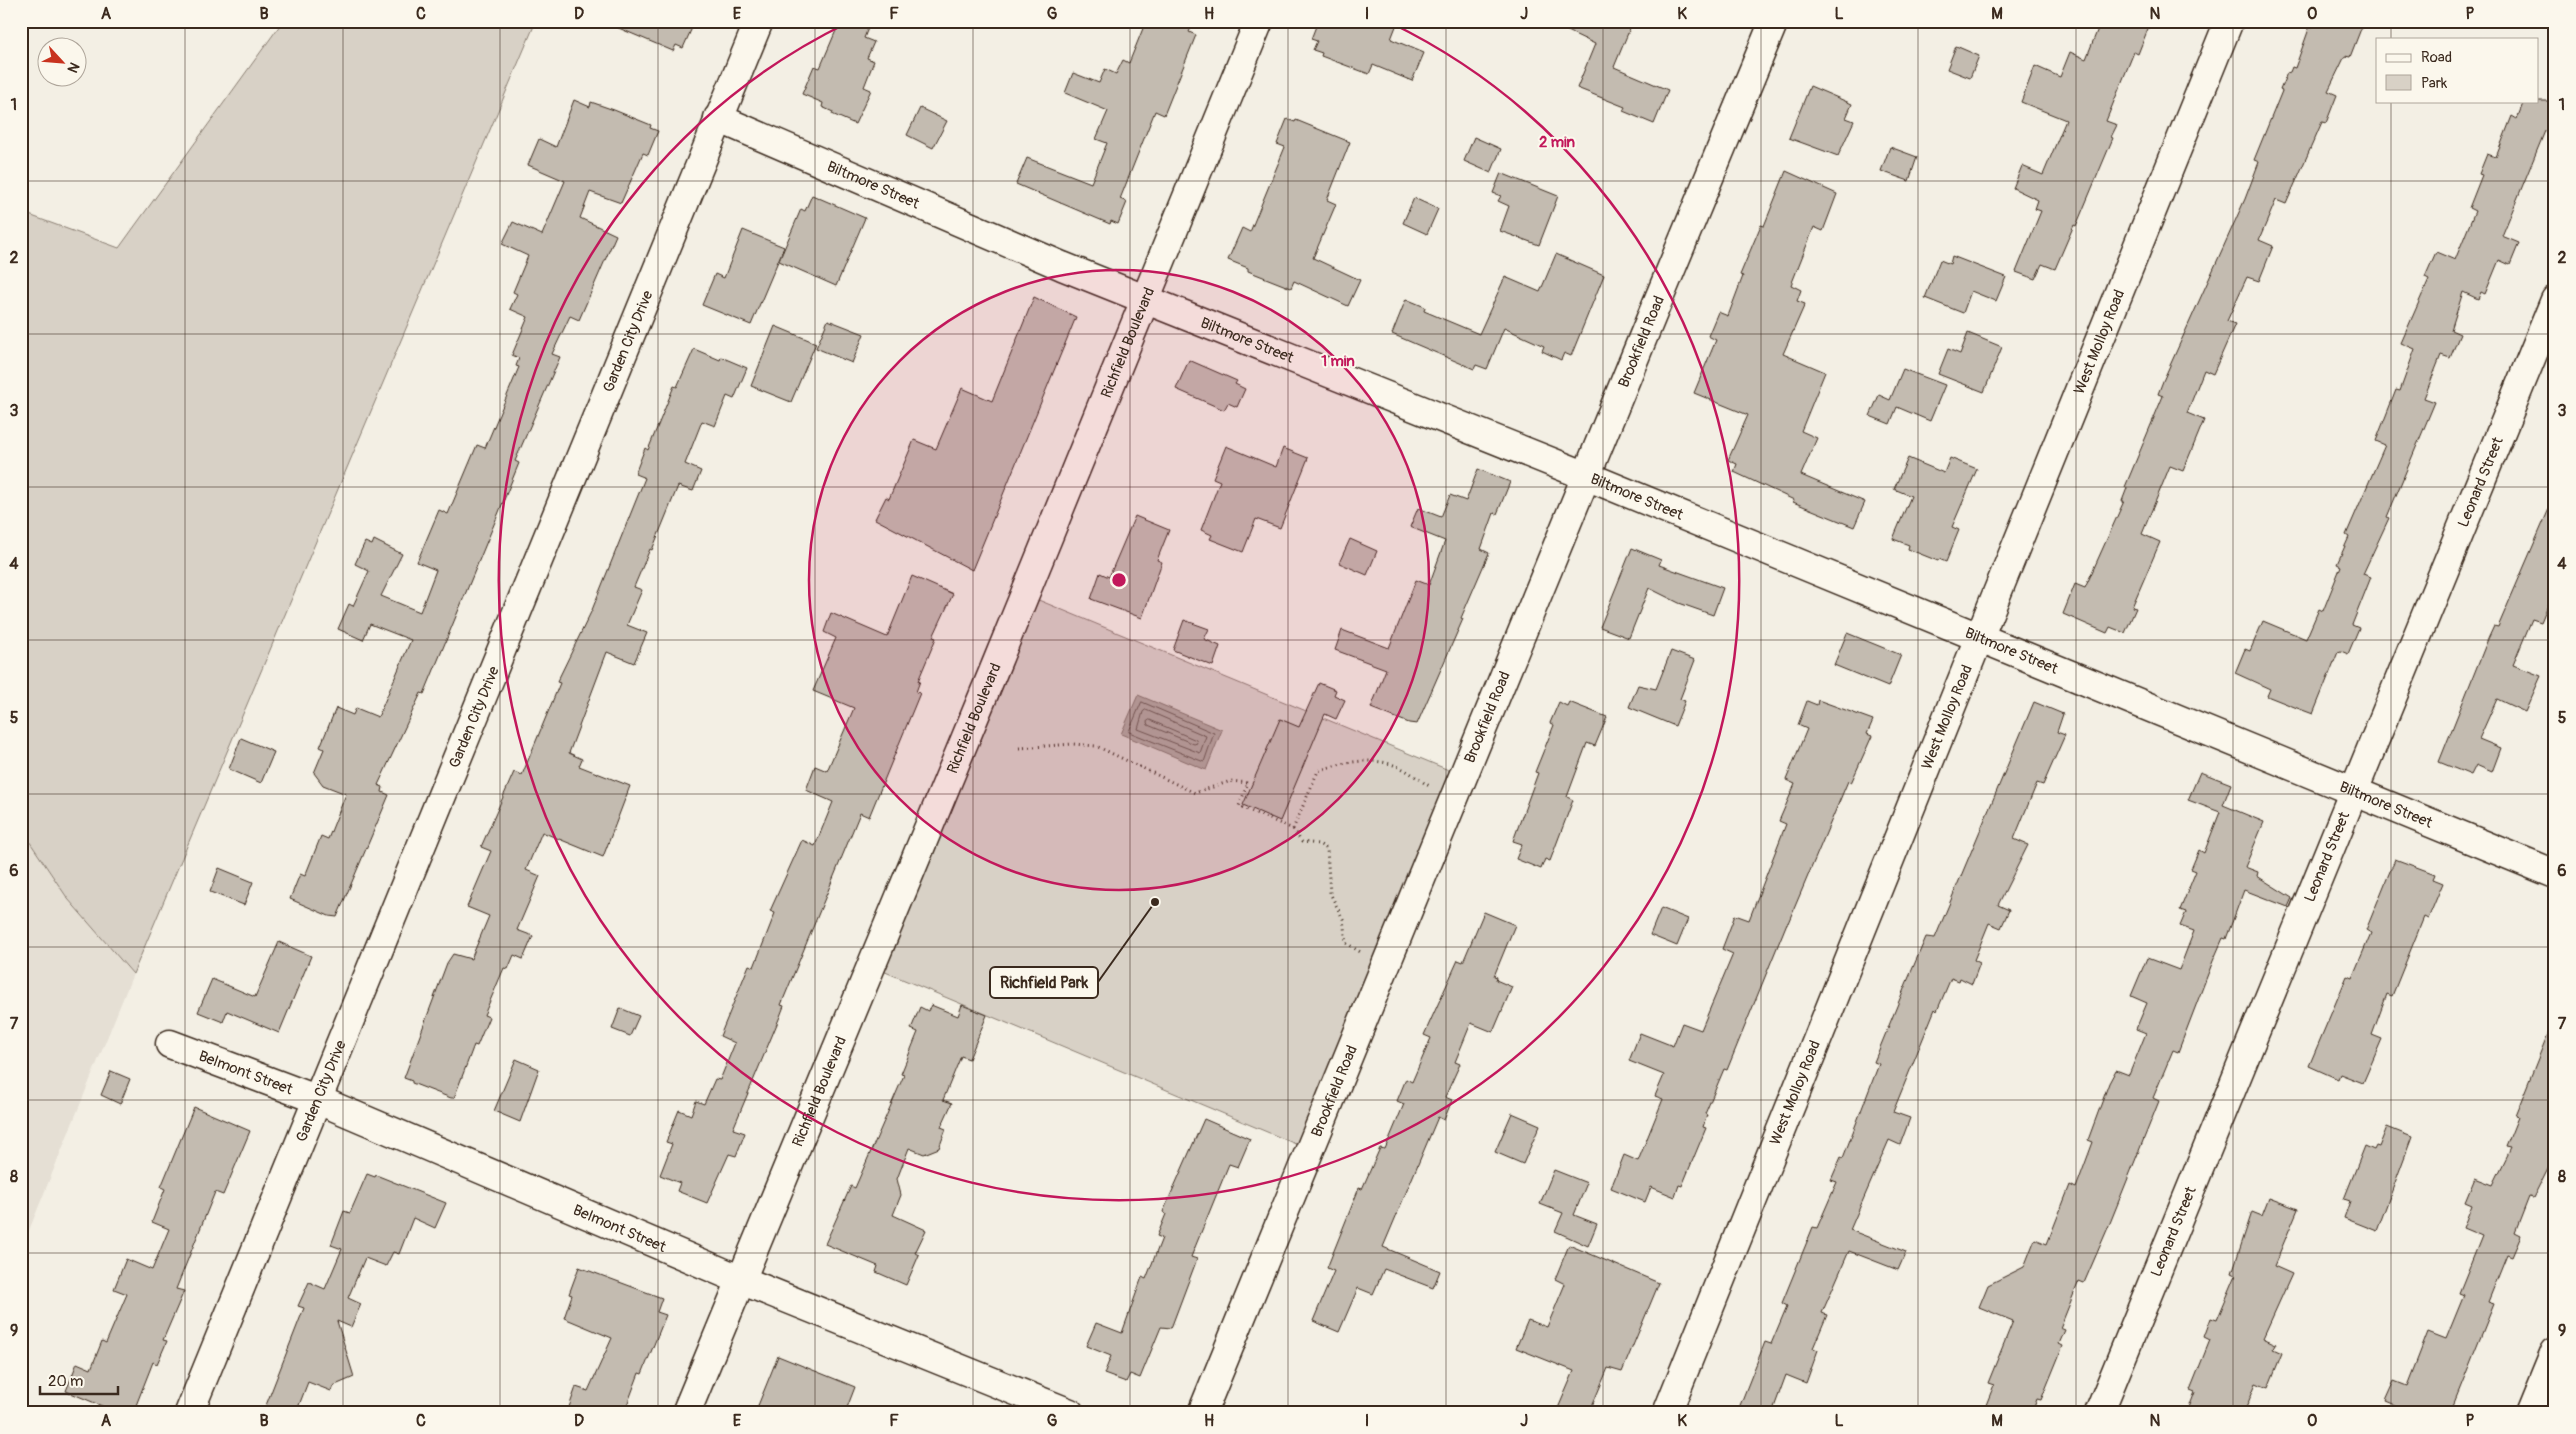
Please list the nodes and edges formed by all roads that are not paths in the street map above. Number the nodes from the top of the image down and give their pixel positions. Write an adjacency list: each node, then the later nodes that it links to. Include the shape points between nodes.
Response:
1 (758, 21): 5 (street, Garden City Drive)
2 (1259, 21): 6 (street, Richfield Boulevard)
3 (1774, 21): 8 (street, Brookfield Road)
4 (2229, 21): 9 (street, West Molloy Road)
5 (718, 118): 6 (street, Biltmore Street); 13 (street, Garden City Drive)
6 (1144, 298): 8 (street, Biltmore Street); 14 (street, Richfield Boulevard)
7 (2555, 300): 10 (street, Leonard Street)
8 (1584, 475): 9 (street, Biltmore Street); 19 (street, Brookfield Road)
9 (1981, 638): 10 (street, Biltmore Street); 20 (street, West Molloy Road, via 1849,955)
10 (2354, 792): 11 (street, Biltmore Street); 21 (street, Leonard Street)
11 (2555, 874)
12 (170, 1044): 13 (street, Belmont Street)
13 (316, 1099): 14 (street, Belmont Street); 16 (street, Garden City Drive)
14 (741, 1280): 17 (street, Richfield Boulevard); 18 (street, Belmont Street)
15 (2555, 1352): 22 (street)
16 (190, 1413)
17 (686, 1413)
18 (1070, 1413)
19 (1202, 1413)
20 (1666, 1413)
21 (2099, 1413)
22 (2530, 1413)

